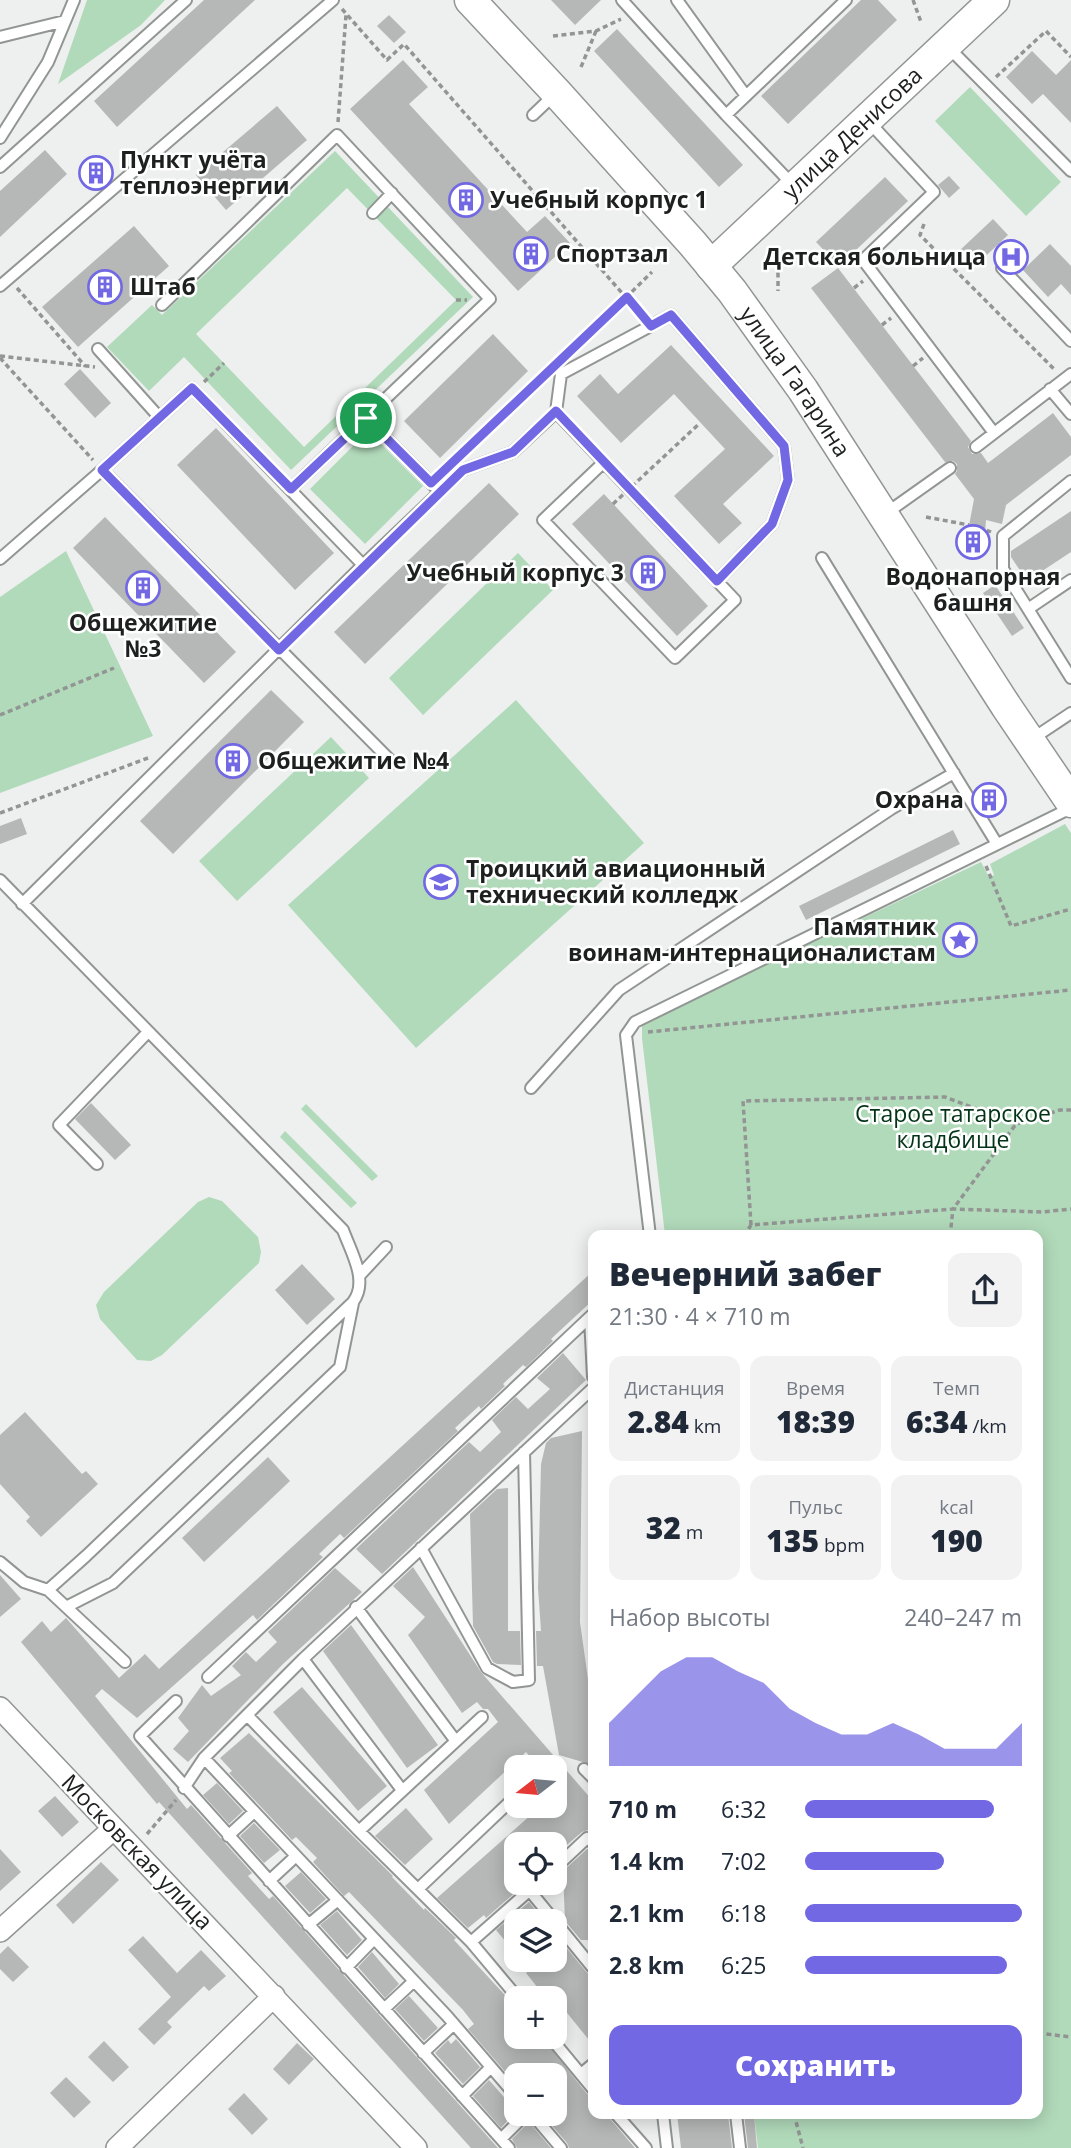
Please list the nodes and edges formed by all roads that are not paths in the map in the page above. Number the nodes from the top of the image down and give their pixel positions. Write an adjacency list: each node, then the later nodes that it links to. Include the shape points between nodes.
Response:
1 (74, 0): 9 (lane)
2 (186, 0): 18 (lane)
3 (333, 0): 25 (lane)
4 (622, 0): 15 (lane)
5 (677, 0): 13 (lane)
6 (846, 0): 13 (lane)
7 (994, 0): 11 (main road, улица Денисова)
8 (480, 4): 12 (main road, улица Гагарина)
9 (65, 21): 10 (lane); 17 (lane, via 48,62)
10 (0, 37)
11 (946, 45): 16 (main road, улица Денисова); 19 (lane)
12 (557, 93): 14 (lane); 23 (main road, улица Гагарина)
13 (746, 96): 15 (lane)
14 (533, 115)
15 (726, 115): 20 (lane)
16 (866, 120): 20 (main road, улица Денисова); 35 (lane, via 934,192 863,260)
17 (0, 138)
18 (1, 163)
19 (1071, 171)
20 (795, 187): 23 (main road, улица Денисова)
21 (392, 194): 22 (lane); 26 (lane, via 337,135); 34 (lane, via 490,299)
22 (373, 213)
23 (711, 266): 43 (main road, улица Гагарина, via 803,390)
24 (1002, 268): 27 (lane)
25 (4, 282)
26 (162, 305)
27 (1071, 341)
28 (97, 349): 33 (lane)
29 (1067, 376): 30 (lane)
30 (1050, 389): 32 (lane); 35 (lane)
31 (556, 411): 37 (lane); 42 (lane, via 513,452 463,470); 48 (lane, via 561,374 671,315 784,446 788,480 772,524)
32 (1071, 414)
33 (159, 417): 39 (lane); 41 (lane, via 192,388)
34 (366, 418): 41 (lane); 42 (lane)
35 (994, 433): 36 (lane)
36 (976, 447)
37 (604, 462): 48 (lane); 48 (lane, via 543,520 675,658 735,600)
38 (950, 468): 43 (lane)
39 (102, 470): 45 (lane); 50 (lane)
40 (1071, 481): 49 (lane, via 1003,537 1003,569)
41 (291, 489): 46 (lane)
42 (440, 492): 46 (lane)
43 (883, 516): 53 (main road, улица Гагарина)
44 (822, 558): 55 (lane)
45 (0, 559)
46 (363, 565): 50 (lane)
47 (1071, 580): 49 (lane)
48 (717, 581)
49 (1028, 609): 51 (lane)
50 (279, 650): 54 (lane); 61 (lane)
51 (1071, 678)
52 (1071, 713): 53 (lane)
53 (1030, 740): 56 (main road, улица Гагарина)
54 (393, 763)
55 (954, 773): 58 (lane); 63 (lane, via 879,816 619,990)
56 (1071, 802)
57 (1071, 808): 58 (lane)
58 (998, 844): 65 (lane, via 635,1022 626,1035)
59 (0, 880): 60 (lane)
60 (4, 893): 61 (lane)
61 (22, 904): 62 (lane)
62 (148, 1032): 64 (lane, via 60,1125); 67 (lane, via 343,1230)
63 (531, 1088)
64 (97, 1164)
65 (649, 1230)
66 (386, 1247): 67 (lane)
67 (360, 1275): 68 (lane, via 359,1293)
68 (353, 1302): 74 (lane); 75 (lane, via 340,1367 113,1583)
69 (588, 1320): 79 (lane)
70 (588, 1393): 71 (lane)
71 (524, 1452): 72 (lane); 72 (lane, via 529,1679 513,1682 487,1668)
72 (421, 1548): 76 (lane)
73 (0, 1562): 74 (lane, via 24,1582)
74 (48, 1590): 75 (lane)
75 (66, 1607): 78 (lane)
76 (356, 1607): 77 (lane); 84 (lane)
77 (303, 1659): 82 (lane); 89 (lane)
78 (125, 1662)
79 (208, 1677)
80 (176, 1701): 88 (lane, via 140,1736)
81 (0, 1707): 92 (street, Московская улица)
82 (247, 1715): 85 (lane); 93 (lane)
83 (482, 1717): 84 (lane)
84 (455, 1740): 89 (lane)
85 (204, 1758): 88 (lane); 91 (lane)
86 (584, 1769): 87 (lane)
87 (588, 1773)
88 (184, 1787): 94 (lane)
89 (402, 1790): 93 (lane)
90 (504, 1807): 99 (lane)
91 (254, 1812): 94 (lane); 96 (lane)
92 (113, 1829): 104 (street); 111 (street, Московская улица)
93 (359, 1831): 99 (lane)
94 (228, 1836): 98 (lane)
95 (588, 1839): 97 (lane)
96 (296, 1856): 98 (lane); 102 (lane)
97 (567, 1857)
98 (269, 1881): 103 (lane)
99 (418, 1889): 106 (lane)
100 (525, 1895): 106 (lane)
101 (540, 1895): 107 (lane)
102 (338, 1900): 103 (lane); 105 (lane)
103 (308, 1925): 108 (lane)
104 (0, 1930)
105 (374, 1939): 108 (lane); 109 (lane)
106 (471, 1942): 110 (lane)
107 (588, 1961)
108 (346, 1968): 112 (lane)
109 (414, 1981): 112 (lane); 113 (lane)
110 (508, 1986)
111 (274, 1996): 128 (street); 129 (street, Московская улица)
112 (384, 2010): 115 (lane)
113 (454, 2024): 115 (lane); 116 (lane)
114 (560, 2049): 118 (lane)
115 (423, 2053): 121 (lane)
116 (491, 2067): 119 (lane); 121 (lane)
117 (588, 2068): 118 (lane)
118 (581, 2074): 120 (lane)
119 (504, 2082)
120 (588, 2083)
121 (462, 2096): 127 (lane)
122 (620, 2119): 131 (lane)
123 (664, 2119): 132 (lane)
124 (737, 2119): 133 (lane)
125 (519, 2126): 127 (lane)
126 (540, 2126): 130 (lane)
127 (505, 2143)
128 (117, 2148)
129 (416, 2148)
130 (561, 2148)
131 (646, 2148)
132 (667, 2148)
133 (740, 2148)

